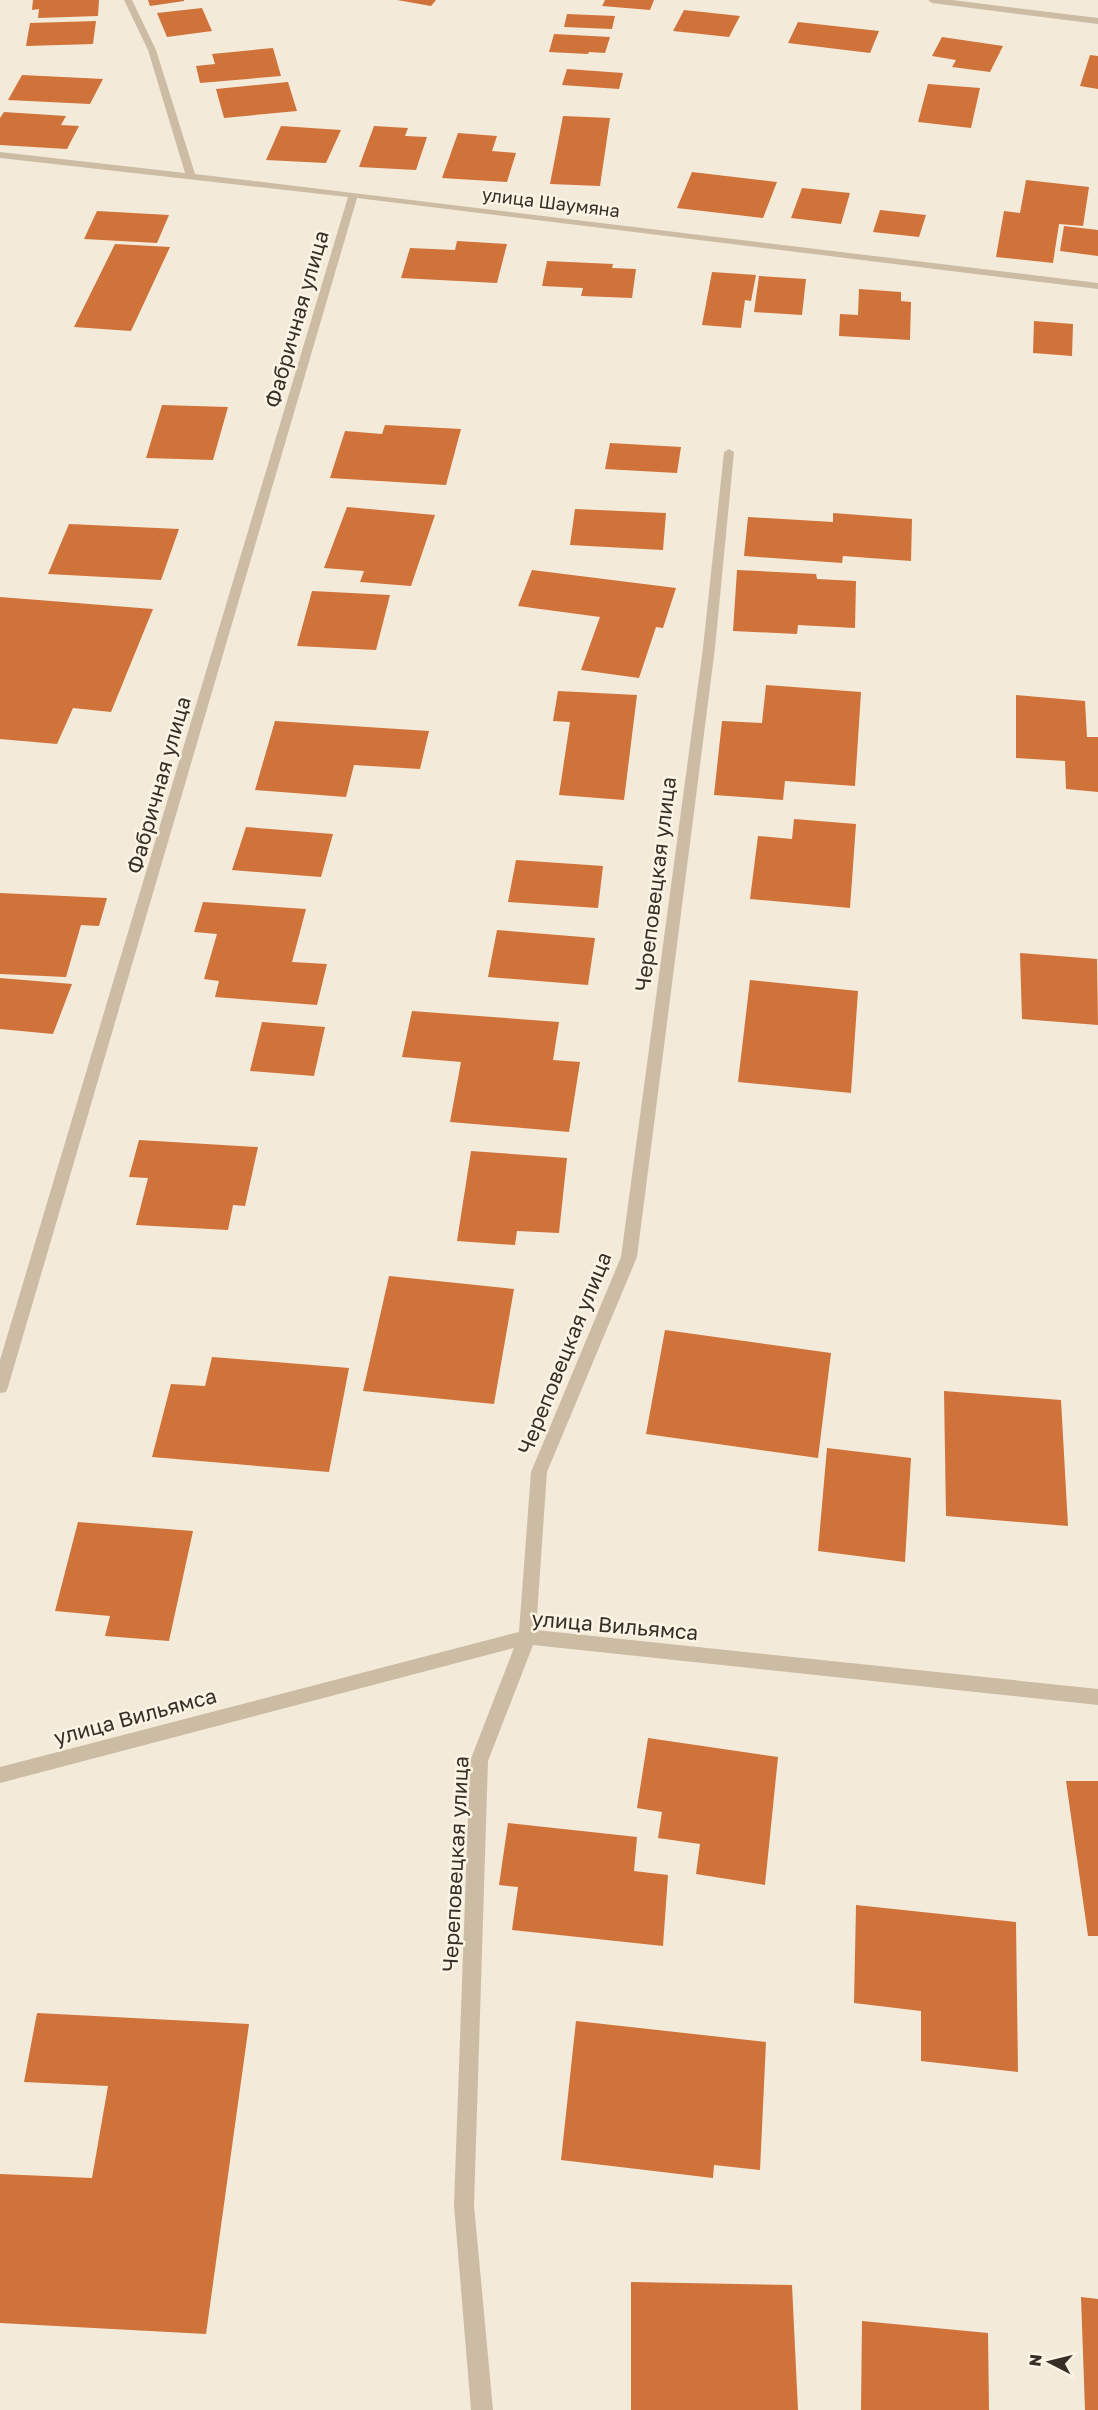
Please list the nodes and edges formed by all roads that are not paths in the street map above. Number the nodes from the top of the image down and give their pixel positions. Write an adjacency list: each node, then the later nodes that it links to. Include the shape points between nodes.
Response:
1 (128, 0): 5 (street, via 152,50)
2 (932, 0): 3 (street)
3 (1098, 21)
4 (0, 155): 5 (street, улица Шаумяна)
5 (191, 177): 6 (street, улица Шаумяна)
6 (353, 195): 7 (street, улица Шаумяна); 9 (street, Фабричная улица)
7 (1098, 286)
8 (729, 452): 10 (street, Череповецкая улица, via 709,648 629,1257 539,1472)
9 (0, 1387)
10 (527, 1637): 11 (street, улица Вильямса); 12 (street, улица Вильямса); 13 (street, Череповецкая улица, via 479,1761 464,2205)
11 (1098, 1696)
12 (0, 1775)
13 (482, 2410)

